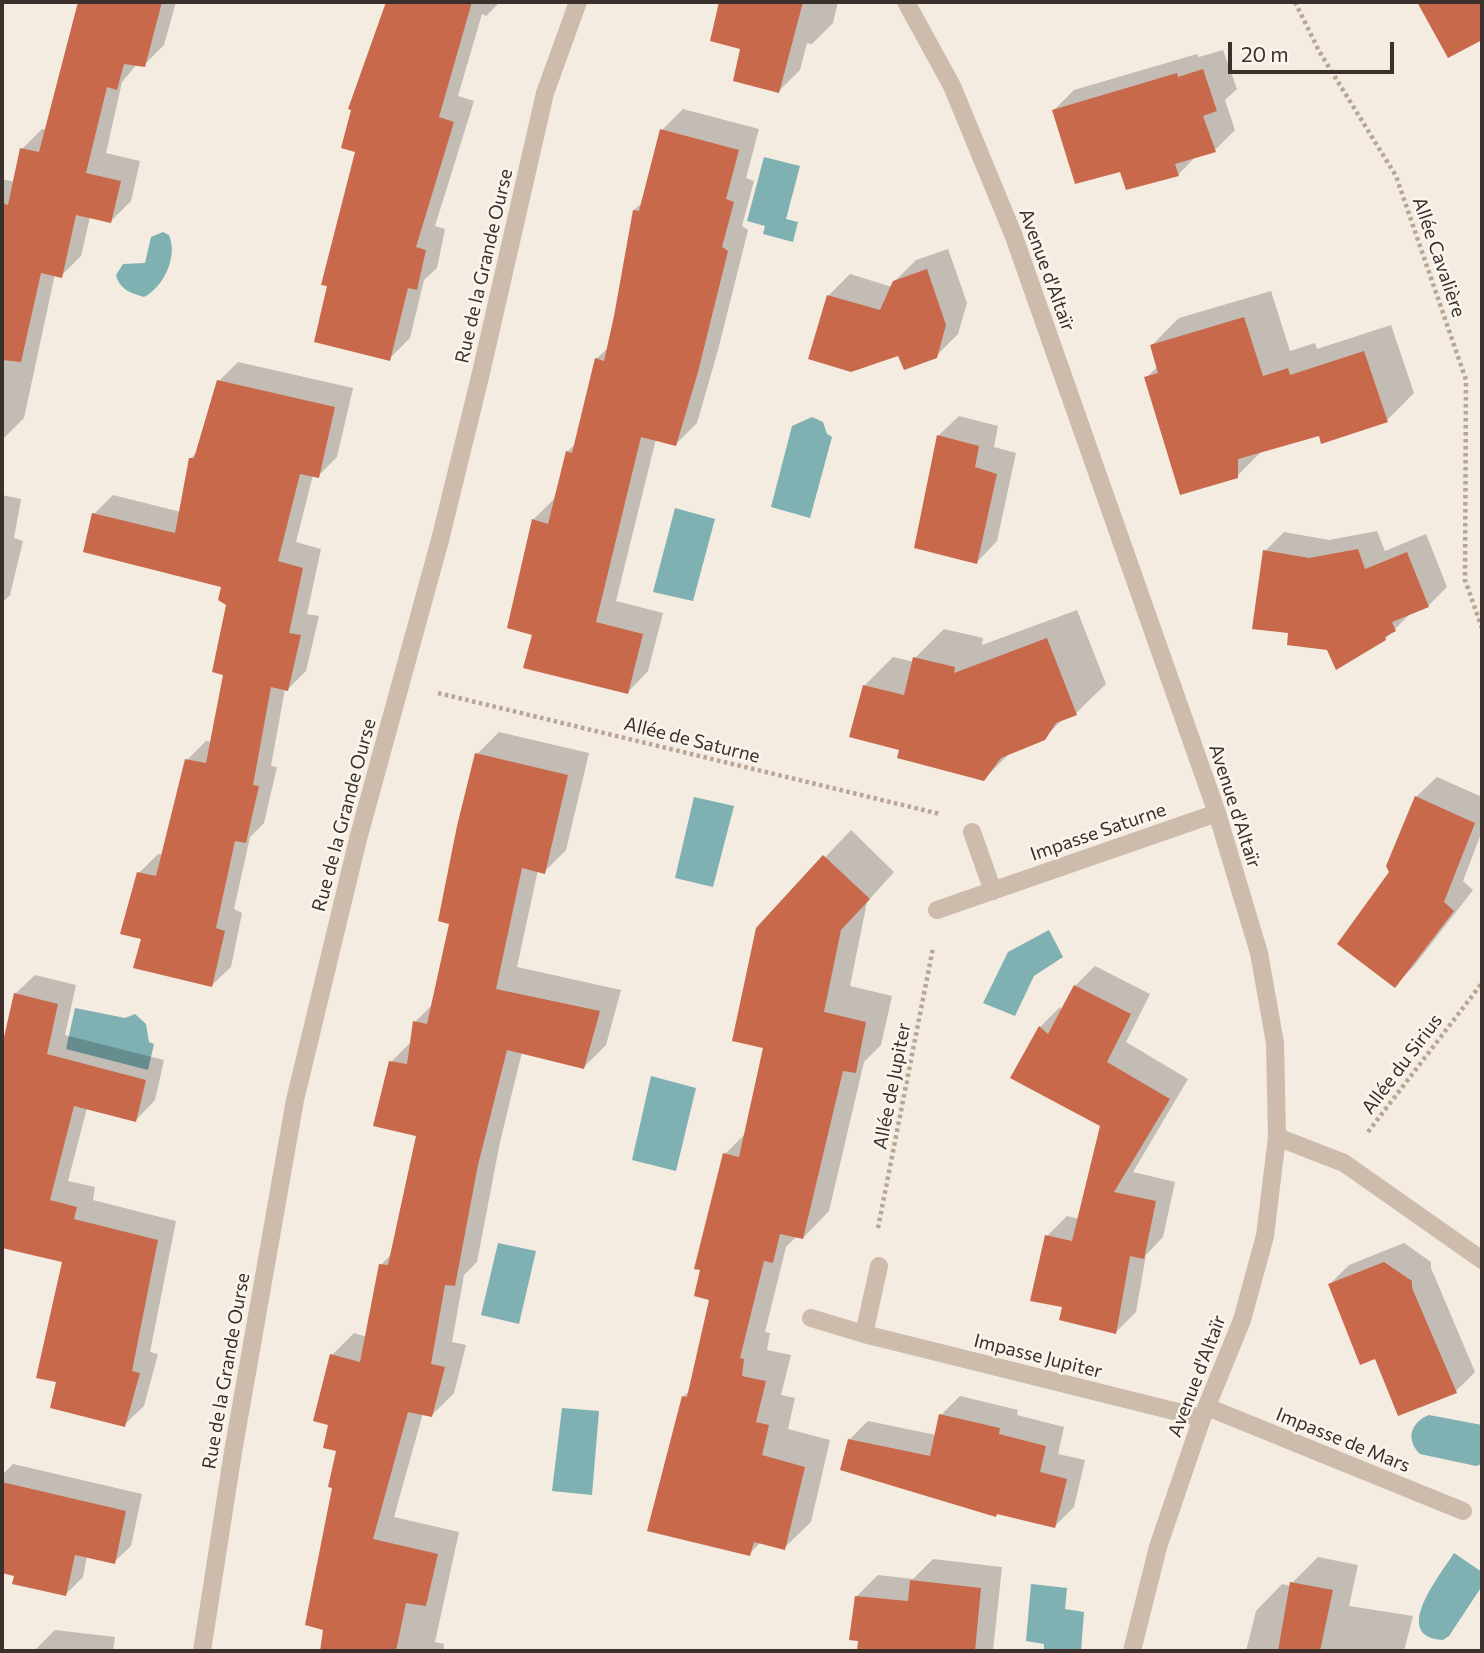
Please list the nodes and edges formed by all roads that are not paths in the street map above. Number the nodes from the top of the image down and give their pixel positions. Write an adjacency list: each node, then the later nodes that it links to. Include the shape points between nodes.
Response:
1 (578, 2): 14 (street, Rue de la Grande Ourse, via 545,93 440,540 358,839 295,1100)
2 (906, 2): 3 (street, Avenue d'Altaïr, via 952,86 1013,234)
3 (1217, 813): 5 (street, Impasse Saturne); 7 (street, Avenue d'Altaïr, via 1259,954 1275,1043)
4 (972, 832): 5 (street)
5 (993, 891): 6 (street, Impasse Saturne)
6 (937, 910)
7 (1278, 1138): 8 (street, via 1344,1163); 12 (street, Avenue d'Altaïr, via 1265,1236 1242,1320)
8 (1482, 1260)
9 (879, 1266): 11 (street)
10 (811, 1318): 11 (street, Impasse Jupiter)
11 (864, 1334): 12 (street, Impasse Jupiter)
12 (1205, 1413): 13 (street, Impasse de Mars); 15 (street, Avenue d'Altaïr, via 1158,1547)
13 (1463, 1511)
14 (202, 1651)
15 (1132, 1651)

